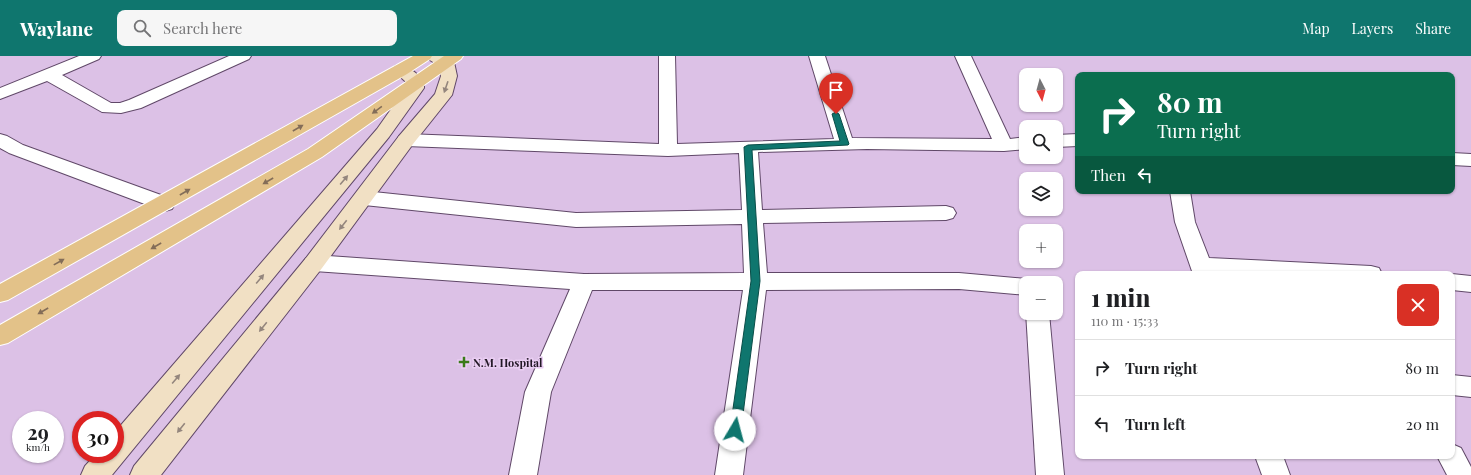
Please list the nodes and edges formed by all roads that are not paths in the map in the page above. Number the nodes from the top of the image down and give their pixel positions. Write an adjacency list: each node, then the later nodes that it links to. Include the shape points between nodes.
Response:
1 (93, 56): 8 (street)
2 (243, 56): 8 (street, via 121,108 108,108)
3 (424, 56): 9 (main road)
4 (667, 56): 19 (street)
5 (817, 56): 14 (street)
6 (964, 56): 16 (street)
7 (445, 58): 9 (main road); 11 (main road, one-way to 11, via 449,76 443,95)
8 (48, 74): 10 (street)
9 (408, 76): 24 (main road, one-way to 9); 37 (main road, one-way to 37, via 315,153); 40 (main road, one-way to 9, via 383,133 414,88)
10 (0, 94)
11 (406, 140): 19 (street); 23 (main road)
12 (1075, 140): 13 (street)
13 (1063, 141)
14 (845, 144): 16 (street); 17 (street)
15 (1019, 144): 16 (street)
16 (1004, 145)
17 (748, 147): 19 (street); 26 (street)
18 (6, 149): 24 (street)
19 (668, 150)
20 (1455, 159): 21 (street)
21 (1471, 160)
22 (1180, 194): 28 (street, via 1185,222)
23 (364, 198): 26 (street, via 576,220); 27 (main road, one-way to 27)
24 (165, 204): 35 (main road, one-way to 24)
25 (946, 213): 26 (street)
26 (752, 216): 30 (street)
27 (314, 263): 31 (street); 45 (main road, one-way to 45)
28 (1202, 270): 29 (street)
29 (1242, 271)
30 (756, 281): 31 (street); 34 (street, via 959,281); 47 (street)
31 (584, 282): 46 (street, via 538,392)
32 (1455, 282): 33 (street)
33 (1471, 284)
34 (1019, 286)
35 (0, 294)
36 (1038, 320): 48 (street)
37 (0, 336)
38 (1455, 385): 39 (street)
39 (1471, 387)
40 (124, 440)
41 (1270, 459): 49 (street)
42 (1453, 459): 50 (street)
43 (105, 463): 44 (main road)
44 (95, 475)
45 (144, 475)
46 (523, 475)
47 (729, 475)
48 (1050, 475)
49 (1276, 475)
50 (1461, 475)

